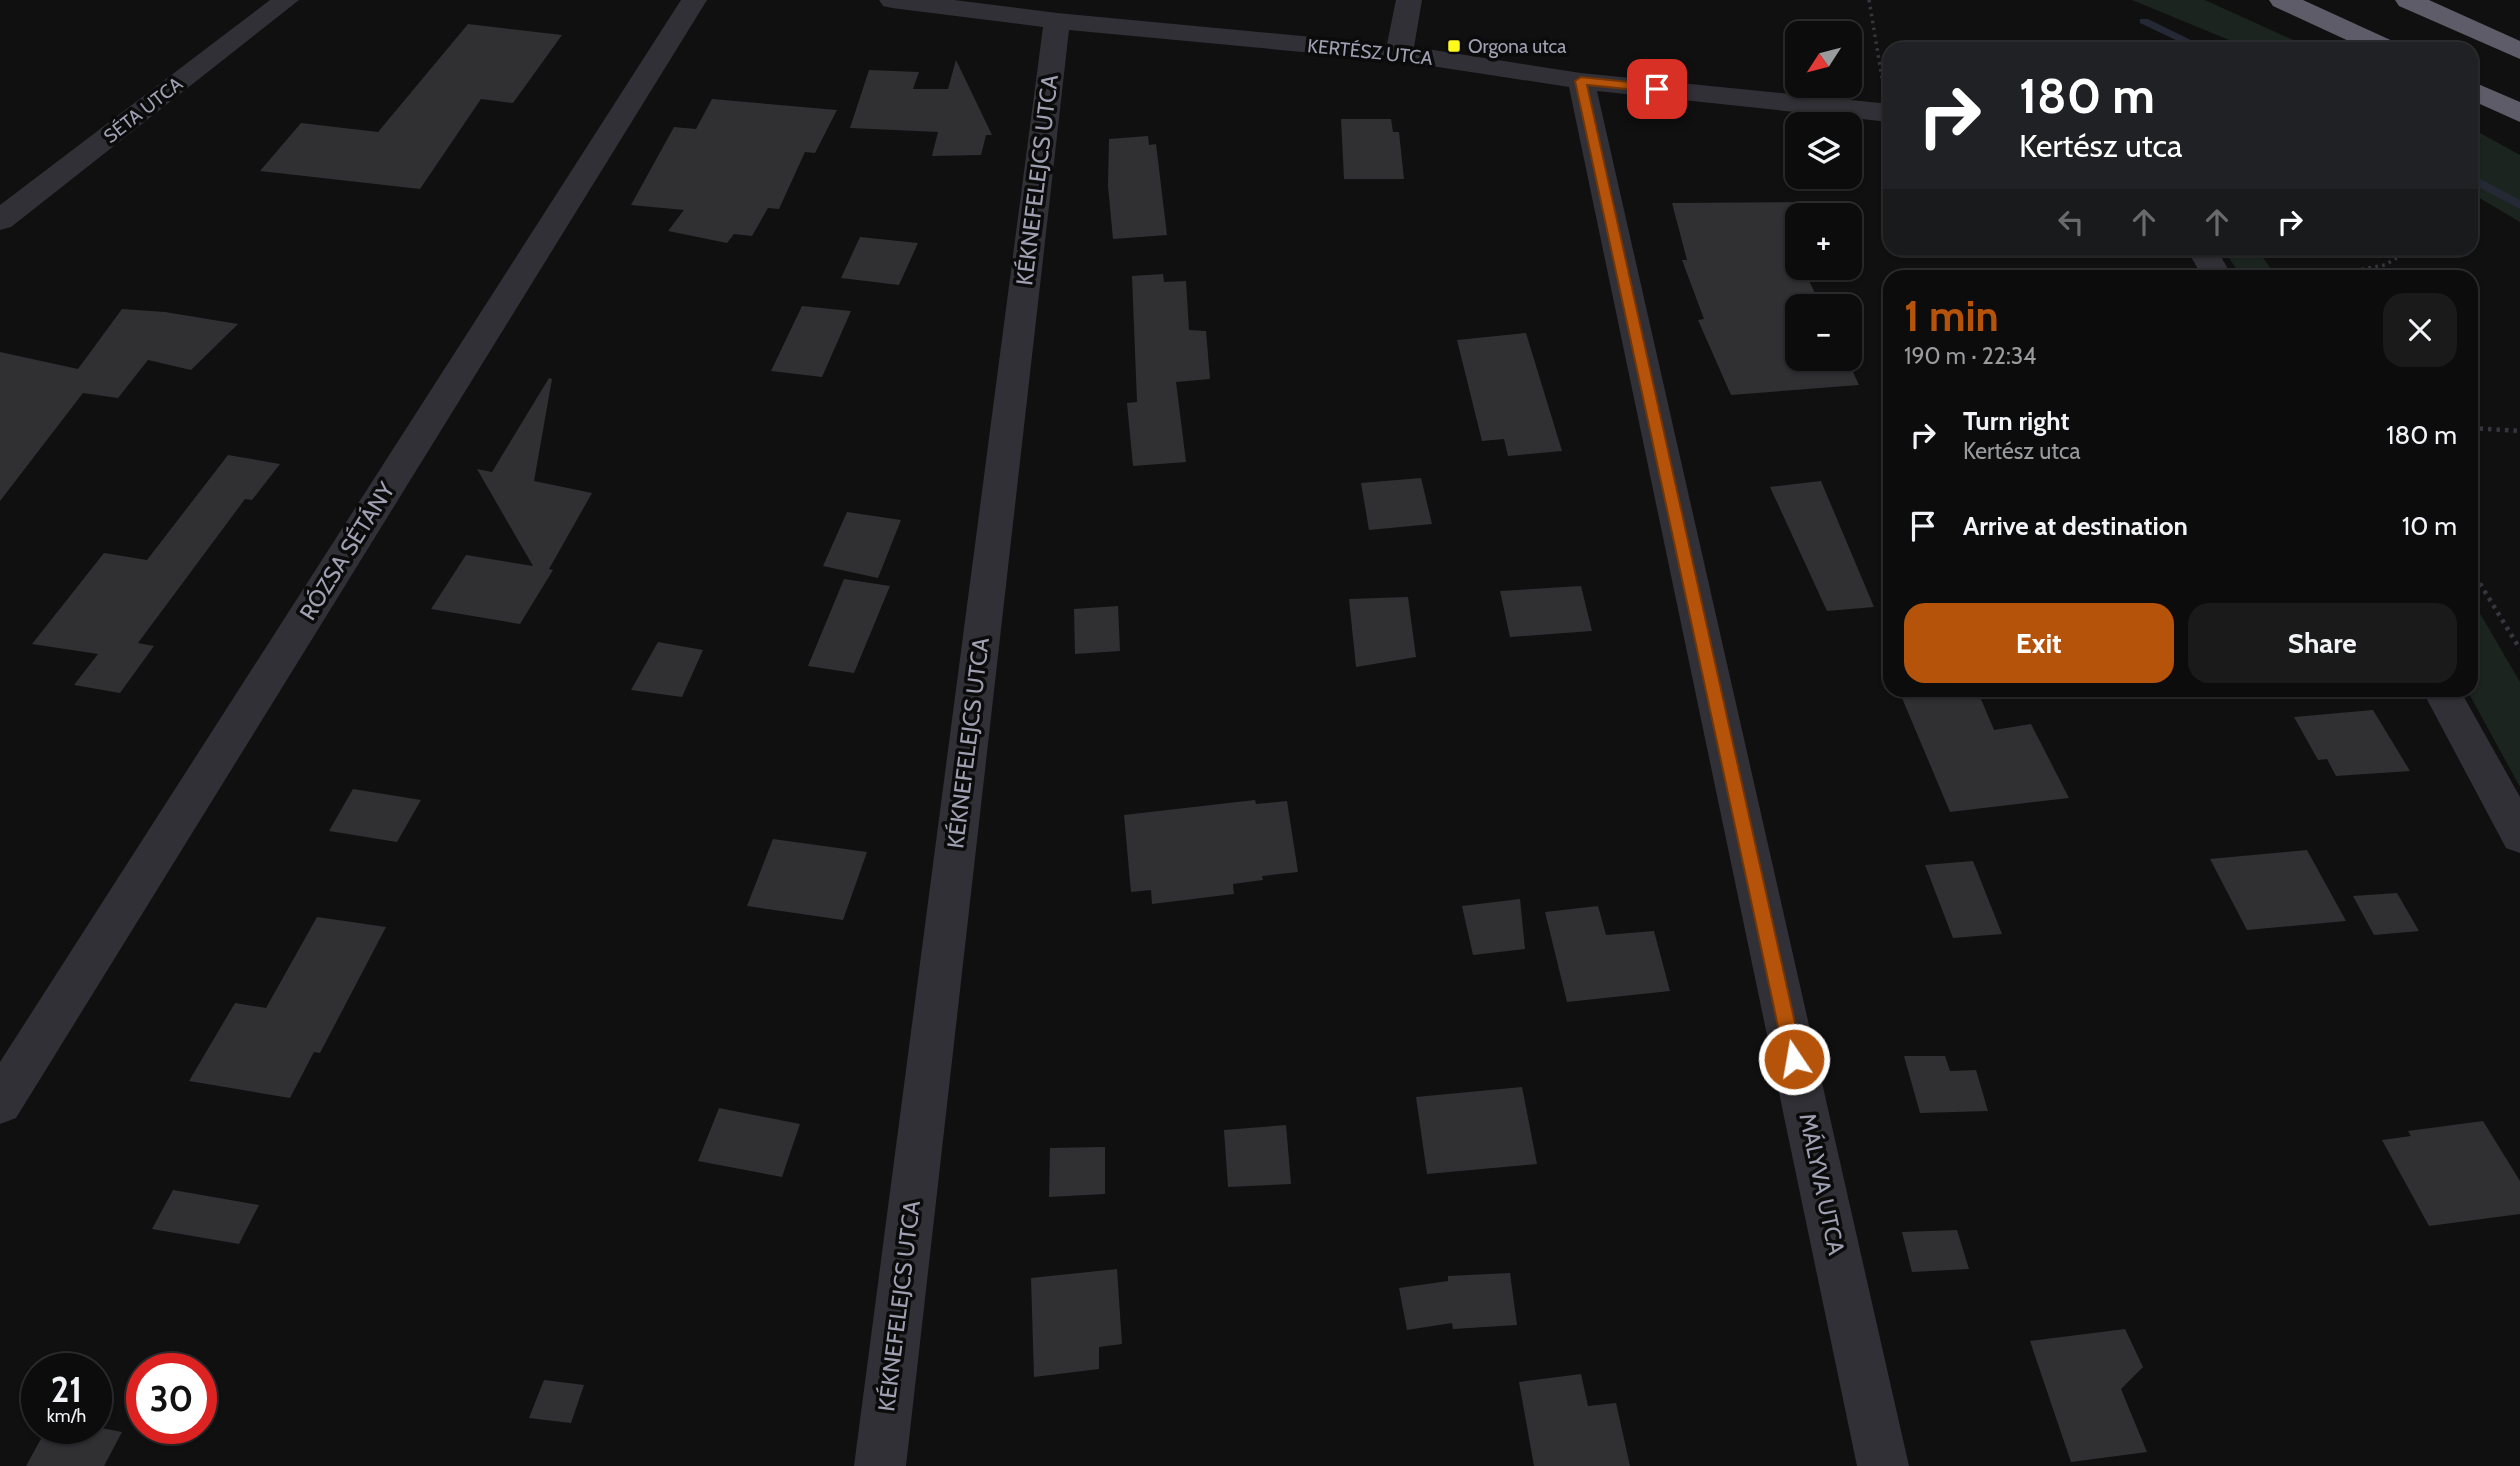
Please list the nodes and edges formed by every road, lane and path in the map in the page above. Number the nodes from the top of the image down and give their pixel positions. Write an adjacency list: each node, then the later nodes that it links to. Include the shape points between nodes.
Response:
1 (286, 0): 17 (street, SÉTA UTCA)
2 (694, 0): 26 (street, RÓZSA SÉTÁNY)
3 (892, 0): 8 (street, KERTÉSZ UTCA)
4 (1409, 0): 11 (street)
5 (1869, 0): 12 (path)
6 (2282, 0): 9 (highway)
7 (2408, 0): 10 (highway)
8 (1057, 21): 11 (street, KERTÉSZ UTCA); 27 (street, KÉKNEFELEJCS UTCA)
9 (2373, 42)
10 (2520, 51)
11 (1399, 53): 13 (street, KERTÉSZ UTCA)
12 (1883, 79)
13 (1581, 81): 15 (street, KERTÉSZ UTCA); 28 (street, MÁLYVA UTCA)
14 (2478, 92): 16 (highway)
15 (1883, 112)
16 (2520, 113)
17 (0, 220)
18 (2404, 256): 19 (path)
19 (2370, 270)
20 (2478, 428): 21 (path)
21 (2520, 431)
22 (2478, 580): 23 (path)
23 (2520, 649)
24 (2445, 697): 25 (street)
25 (2520, 835)
26 (0, 1102)
27 (880, 1466)
28 (1883, 1466)

